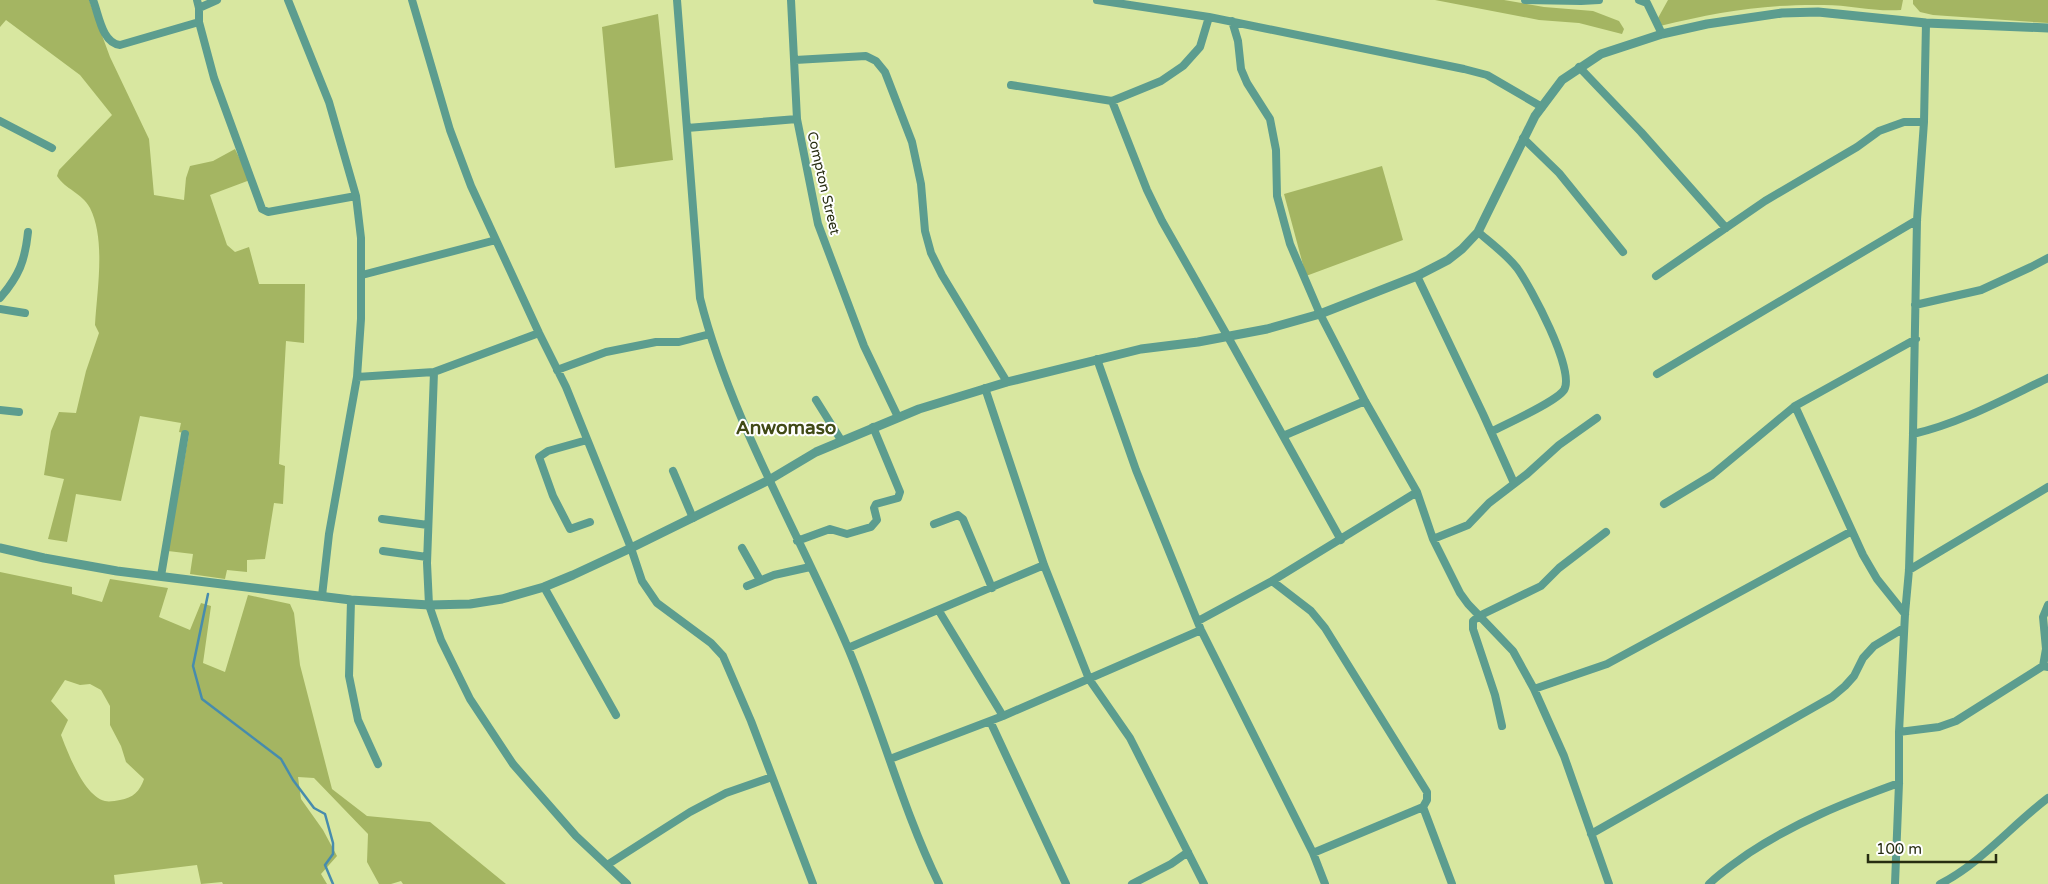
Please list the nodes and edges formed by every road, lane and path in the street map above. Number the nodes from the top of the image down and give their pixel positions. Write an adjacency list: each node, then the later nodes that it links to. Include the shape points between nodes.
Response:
1 (93, 0): 14 (street, via 107,38 114,44)
2 (217, 0): 11 (street)
3 (288, 0): 29 (street, via 329,102)
4 (412, 0): 34 (street, via 450,130)
5 (677, 0): 26 (street)
6 (791, 0): 18 (street, Compton Street)
7 (1097, 0): 12 (street)
8 (1525, 0): 9 (street)
9 (1599, 0)
10 (1639, 0): 17 (street, via 1647,3)
11 (198, 4): 14 (street)
12 (1209, 16): 13 (street); 21 (street, via 1200,47 1183,66 1161,81)
13 (1232, 21): 22 (street, via 1464,69 1487,76); 44 (street, via 1241,69 1270,120 1276,150 1277,196 1290,244)
14 (199, 22): 29 (street, via 214,78 262,209 268,212)
15 (1926, 23): 16 (street); 17 (street, via 1818,12 1782,13); 25 (street)
16 (2048, 28)
17 (1662, 34): 19 (street, via 1601,54)
18 (795, 60): 23 (street, Compton Street); 55 (street, via 866,56 876,61 885,72 912,142 931,252)
19 (1579, 68): 22 (street, via 1562,80); 31 (street)
20 (1011, 85): 21 (street)
21 (1112, 101): 47 (street, via 1162,221)
22 (1542, 107): 27 (street)
23 (797, 119): 26 (street); 62 (street, Compton Street, via 818,224 864,346)
24 (0, 121): 28 (street)
25 (1924, 122): 30 (street); 31 (street, via 1904,122 1879,131)
26 (687, 128): 46 (street, via 700,298)
27 (1523, 138): 33 (street); 35 (street, via 1559,173)
28 (52, 148)
29 (356, 196): 37 (street)
30 (1917, 220): 41 (street); 52 (street)
31 (1726, 228): 39 (street)
32 (28, 232): 40 (street, via 20,269)
33 (1478, 232): 38 (street, via 1448,260); 65 (street, via 1516,267 1531,290 1557,347 1566,381 1564,390 1554,398)
34 (496, 240): 37 (street); 45 (street)
35 (1624, 252)
36 (2048, 258): 41 (street, via 1981,290)
37 (362, 275): 53 (street)
38 (1417, 276): 44 (street); 65 (street)
39 (1656, 276)
40 (0, 298)
41 (1915, 305): 48 (street)
42 (0, 309): 43 (street)
43 (25, 313)
44 (1320, 314): 47 (street); 58 (street)
45 (539, 334): 50 (street); 51 (street)
46 (710, 334): 50 (street, via 680,342 656,342 606,352); 72 (street)
47 (1228, 337): 49 (street, via 1141,349); 68 (street)
48 (1916, 340): 59 (street); 67 (street)
49 (1097, 359): 55 (street); 108 (street, via 1136,470)
50 (557, 370): 69 (street)
51 (434, 372): 53 (street); 81 (street)
52 (1657, 374)
53 (357, 377): 101 (street, via 329,534)
54 (2048, 378): 67 (street, via 1965,417)
55 (1007, 382): 56 (street)
56 (984, 388): 62 (street); 92 (street)
57 (816, 400): 70 (street)
58 (1365, 401): 68 (street); 75 (street)
59 (1795, 406): 76 (street, via 1712,475); 82 (street)
60 (0, 410): 61 (street)
61 (19, 412)
62 (898, 417): 64 (street)
63 (1597, 418): 73 (street)
64 (873, 427): 70 (street); 85 (street, via 900,492 898,498 876,504 877,520 871,527 847,534 830,529)
65 (1491, 432): 73 (street)
66 (185, 434): 95 (street)
67 (1914, 434): 94 (street)
68 (1283, 436): 86 (street)
69 (587, 440): 79 (street, via 548,451 539,457 553,496 570,529); 88 (street)
70 (841, 440): 72 (street)
71 (673, 471): 77 (street)
72 (769, 480): 77 (street); 85 (street)
73 (1514, 483): 84 (street, via 1468,525)
74 (2048, 487): 94 (street)
75 (1417, 492): 84 (street); 86 (street)
76 (1664, 504)
77 (693, 518): 88 (street)
78 (382, 519): 81 (street)
79 (590, 522)
80 (934, 524): 100 (street, via 958,515 963,519)
81 (428, 525): 91 (street)
82 (1852, 531): 106 (street, via 1878,579); 114 (street, via 1607,664)
83 (1606, 532): 107 (street, via 1541,586)
84 (1433, 539): 107 (street, via 1460,592)
85 (797, 540): 93 (street)
86 (1341, 540): 97 (street)
87 (0, 548): 95 (street, via 117,571)
88 (631, 548): 99 (street); 122 (street, via 642,581 652,598 723,656)
89 (742, 548): 96 (street)
90 (383, 551): 91 (street)
91 (427, 557): 103 (street)
92 (1044, 565): 100 (street); 113 (street)
93 (810, 567): 96 (street); 111 (street)
94 (1909, 570): 106 (street)
95 (161, 576): 101 (street)
96 (760, 580): 98 (street)
97 (1272, 581): 108 (street); 125 (street, via 1311,611 1324,628 1423,785 1427,800)
98 (747, 586)
99 (544, 587): 103 (street, via 486,603); 115 (street)
100 (992, 588): 105 (street)
101 (322, 596): 102 (street)
102 (351, 600): 103 (street); 121 (street, via 349,676 358,720)
103 (429, 605): 129 (street, via 470,698 513,764 576,836)
104 (2048, 605): 112 (street, via 2043,617)
105 (940, 611): 111 (street); 116 (street)
106 (1904, 614): 109 (street)
107 (1479, 616): 114 (street, via 1513,651); 118 (street, via 1473,629)
108 (1198, 621): 110 (street)
109 (1904, 628): 119 (street); 126 (street, via 1874,646 1854,676 1832,696)
110 (1202, 630): 113 (street); 128 (street)
111 (848, 648): 120 (street)
112 (2046, 666): 119 (street, via 1956,721)
113 (1088, 679): 116 (street); 127 (street, via 1130,738)
114 (1534, 690): 126 (street, via 1564,756)
115 (616, 715)
116 (1003, 716): 117 (street)
117 (990, 721): 120 (street); 133 (street)
118 (1502, 726)
119 (1899, 732): 123 (street)
120 (890, 759): 132 (street, via 914,828)
121 (378, 764)
122 (772, 777): 129 (street, via 726,793 690,812); 131 (street)
123 (1899, 783): 139 (street, via 1815,815 1766,842); 140 (street)
124 (2048, 798): 141 (street, via 1992,846)
125 (1423, 807): 128 (street); 137 (street)
126 (1591, 834): 138 (street)
127 (1188, 852): 134 (street); 135 (street)
128 (1313, 853): 136 (street)
129 (607, 865): 130 (street)
130 (626, 884)
131 (813, 884)
132 (939, 884)
133 (1066, 884)
134 (1132, 884)
135 (1204, 884)
136 (1325, 884)
137 (1452, 884)
138 (1609, 884)
139 (1709, 884)
140 (1895, 884)
141 (1940, 884)

